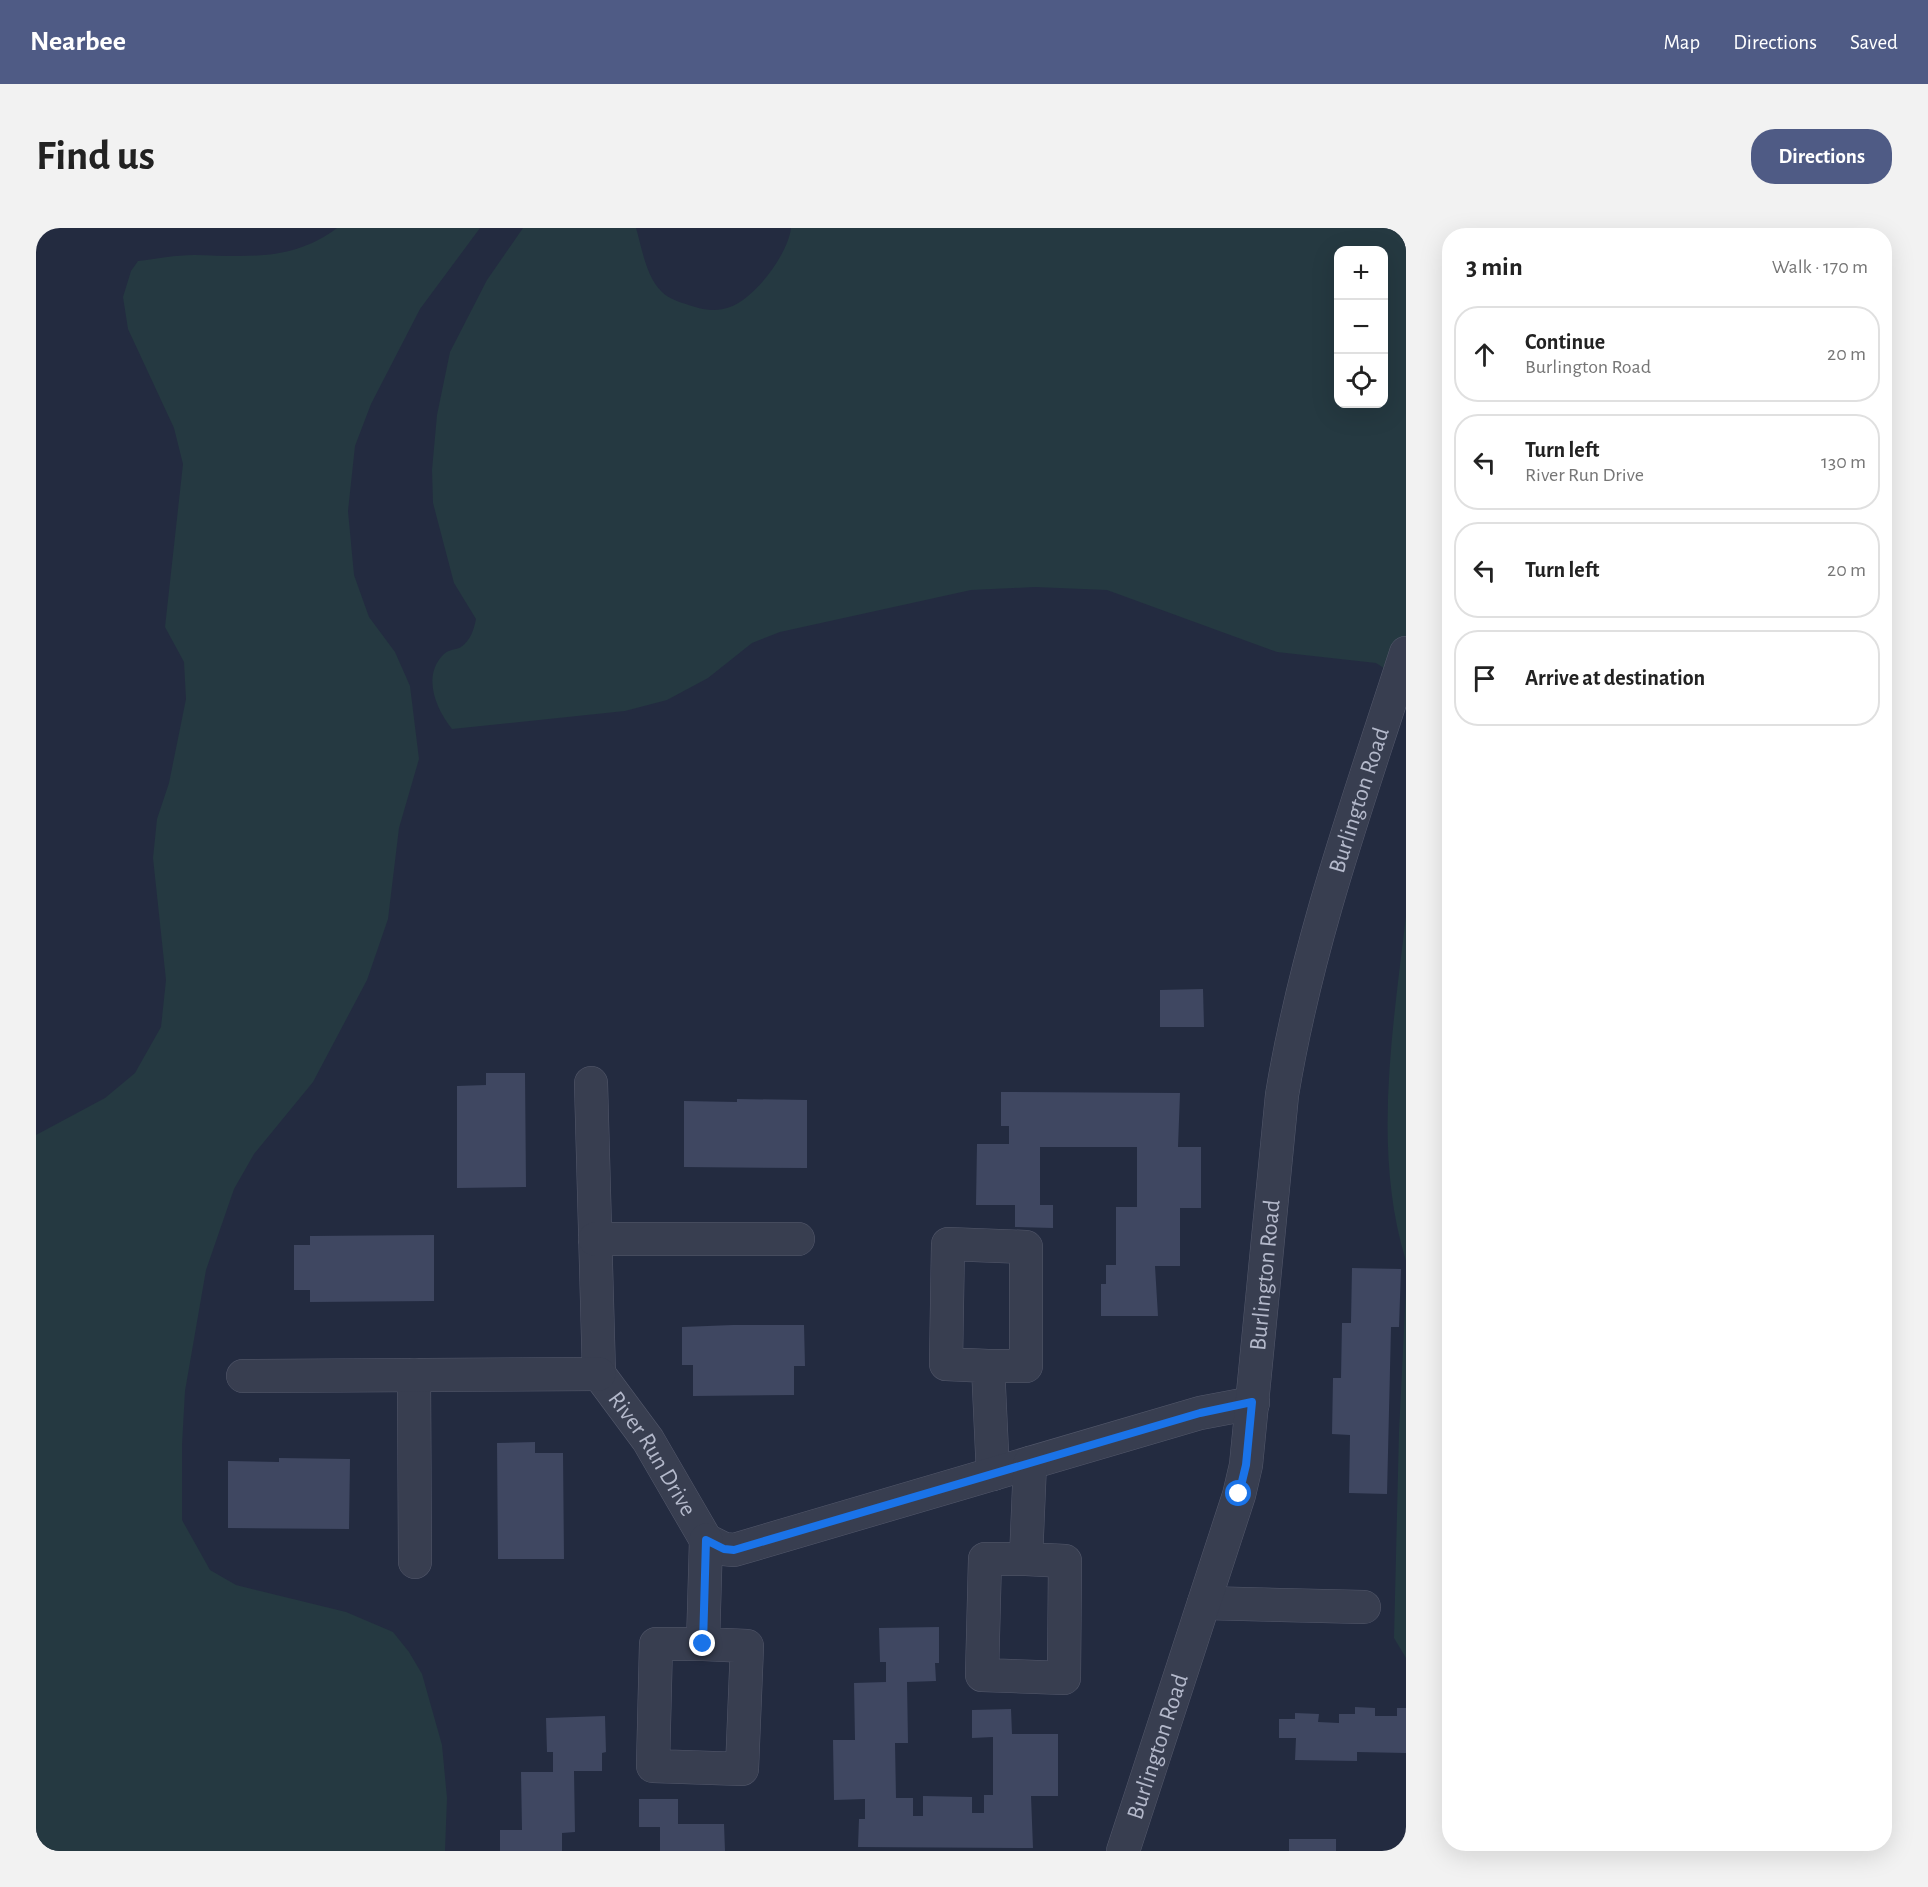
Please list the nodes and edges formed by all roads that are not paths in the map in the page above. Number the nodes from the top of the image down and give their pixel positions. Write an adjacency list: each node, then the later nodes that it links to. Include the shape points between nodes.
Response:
1 (1406, 653): 9 (street, Burlington Road, via 1316,932 1291,1040 1282,1095)
2 (591, 1083): 3 (street)
3 (595, 1239): 4 (street); 6 (street)
4 (798, 1239)
5 (988, 1365): 11 (street)
6 (599, 1374): 7 (street); 12 (street, River Run Drive, via 648,1440)
7 (414, 1375): 8 (street); 14 (street)
8 (243, 1376)
9 (1252, 1402): 10 (street, River Run Drive, via 1200,1413); 15 (street, Burlington Road, via 1241,1485)
10 (1030, 1463): 11 (street, River Run Drive); 13 (street)
11 (993, 1474): 12 (street, River Run Drive, via 734,1550)
12 (706, 1540): 17 (street)
13 (1026, 1559)
14 (415, 1562)
15 (1204, 1603): 16 (street); 18 (street, Burlington Road)
16 (1364, 1607)
17 (703, 1644): 17 (street, via 656,1644 653,1766 742,1769 747,1646)
18 (1123, 1851)

